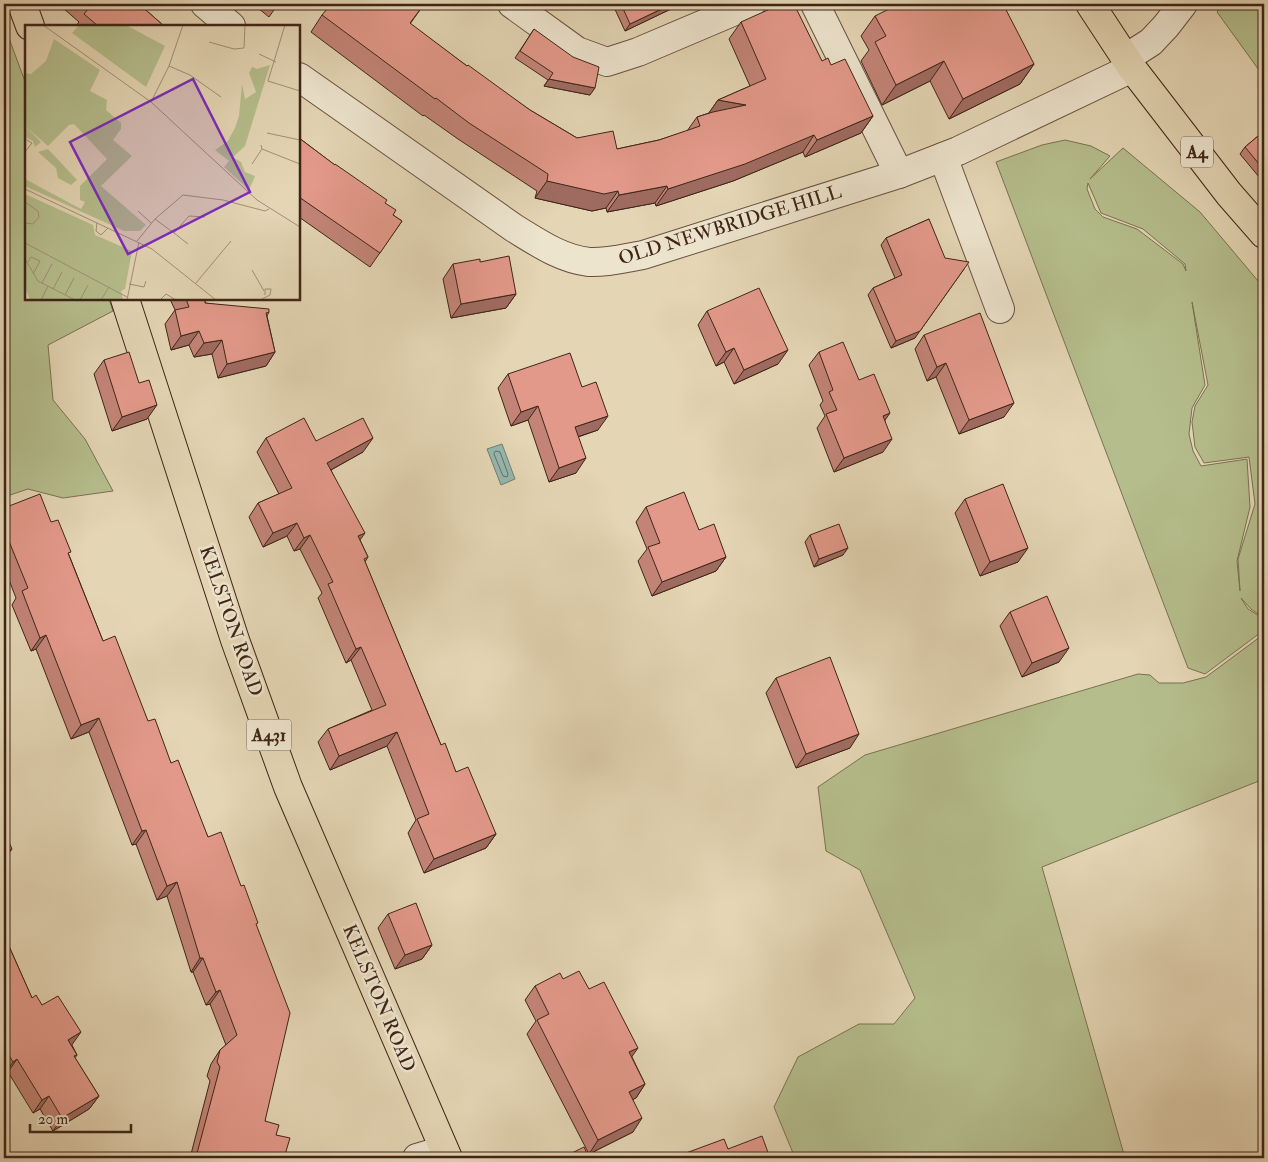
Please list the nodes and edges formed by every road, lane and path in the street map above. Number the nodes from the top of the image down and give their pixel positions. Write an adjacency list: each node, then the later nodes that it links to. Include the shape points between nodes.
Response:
1 (22, 4): 8 (main road)
2 (205, 4): 9 (street)
3 (512, 4): 4 (street, via 577,51 607,62)
4 (751, 4)
5 (815, 4): 13 (street)
6 (1090, 4): 10 (main road, A4)
7 (1183, 4): 10 (street, OLD NEWBRIDGE HILL)
8 (30, 25)
9 (230, 25)
10 (1129, 63): 12 (street, OLD NEWBRIDGE HILL, via 1078,95); 14 (main road, A4, via 1229,194)
11 (300, 78): 13 (street, OLD NEWBRIDGE HILL, via 514,228 552,250 589,262 643,255)
12 (943, 157): 13 (street, OLD NEWBRIDGE HILL); 16 (street)
13 (898, 174)
14 (1264, 234)
15 (125, 300): 17 (main road, KELSTON ROAD / A431, via 235,640 288,787)
16 (1000, 308)
17 (446, 1154): 18 (street)
18 (417, 1158)

